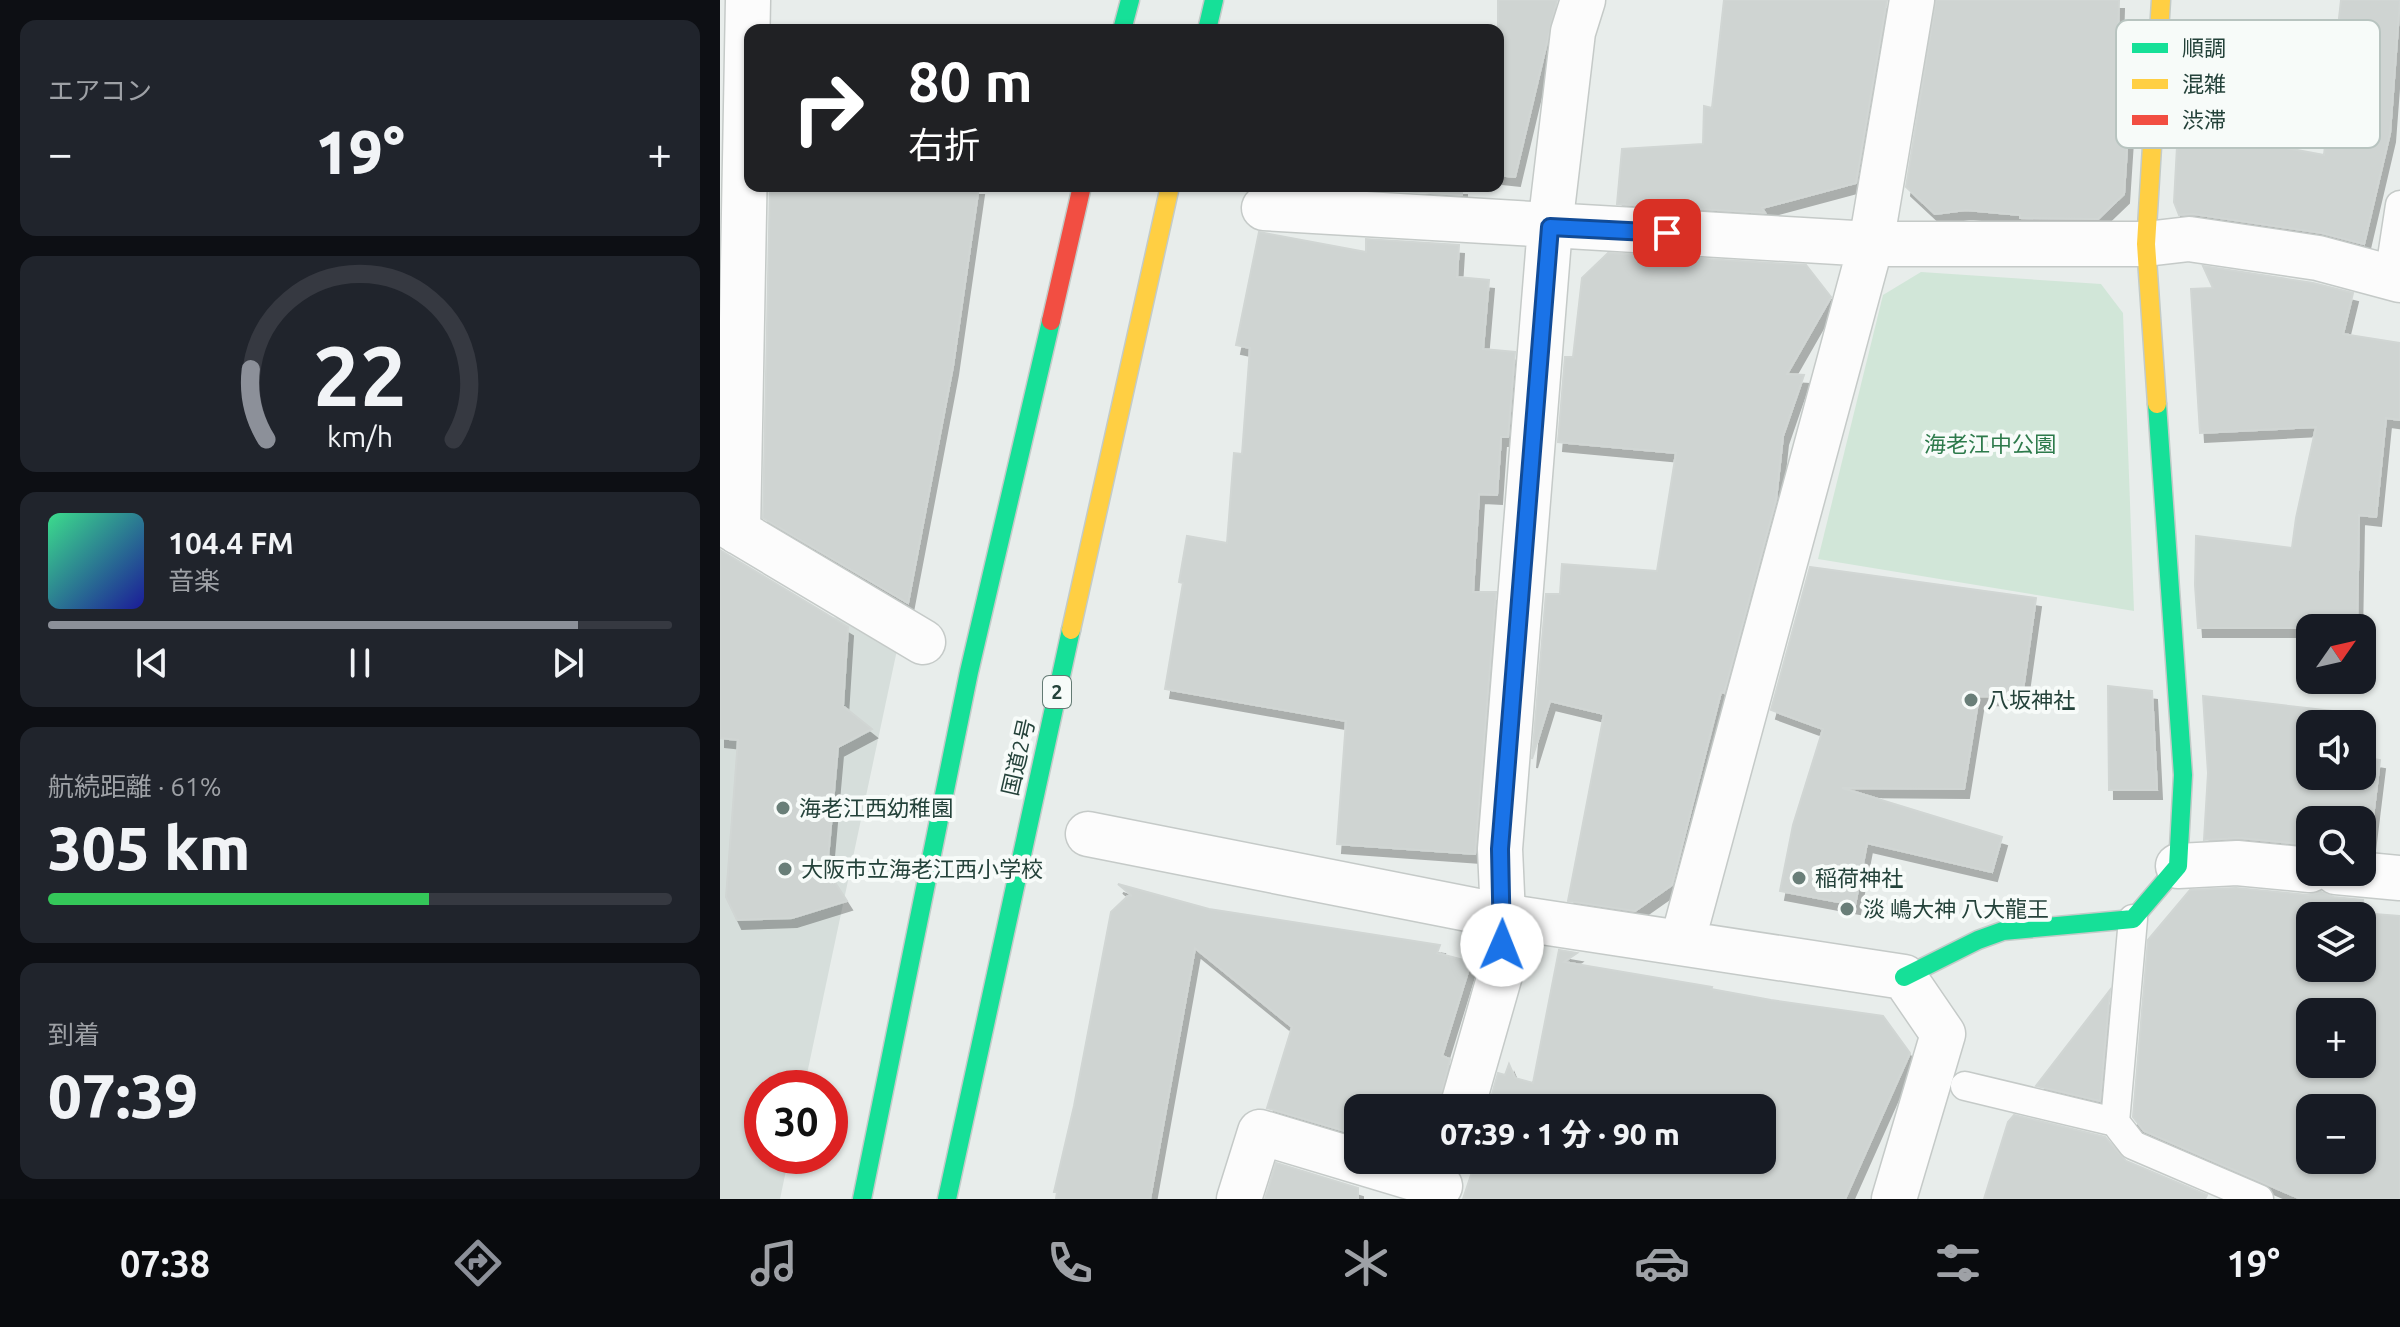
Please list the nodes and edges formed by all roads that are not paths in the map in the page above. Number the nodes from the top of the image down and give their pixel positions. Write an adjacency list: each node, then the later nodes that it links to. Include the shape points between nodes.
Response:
1 (748, 0): 8 (street)
2 (1130, 0): 9 (main road)
3 (1214, 0): 10 (main road)
4 (1583, 0): 17 (street, via 1573,32)
5 (1912, 0): 19 (street)
6 (2161, 0): 7 (main road)
7 (2160, 20)
8 (746, 24)
9 (1124, 24)
10 (1208, 24)
11 (744, 58): 18 (street)
12 (2152, 148): 20 (main road)
13 (1081, 192): 37 (main road, via 969,672)
14 (1169, 192): 38 (main road, 国道2号 / 2)
15 (2400, 205): 21 (lane)
16 (1264, 208): 17 (street)
17 (1550, 227): 19 (street); 29 (street, via 1500,849)
18 (732, 230): 22 (street)
19 (1871, 244): 20 (street); 31 (street)
20 (2146, 244): 21 (street, via 2189,239 2318,258); 25 (main road, via 2183,775)
21 (2394, 278)
22 (729, 526): 23 (street)
23 (923, 642)
24 (1088, 834): 29 (street)
25 (2178, 866): 26 (street, via 2237,863); 30 (main road)
26 (2296, 869)
27 (2376, 876): 28 (street)
28 (2400, 878)
29 (1503, 916): 31 (street); 34 (street, via 1500,975)
30 (2133, 919): 32 (main road, via 2003,931); 35 (lane)
31 (1682, 943): 32 (street)
32 (1904, 977): 40 (street, via 1943,1034)
33 (1965, 1086): 35 (lane)
34 (1466, 1094)
35 (2115, 1122): 41 (lane, via 2133,1145)
36 (1441, 1182): 39 (street, via 1260,1132)
37 (862, 1199)
38 (947, 1199)
39 (1239, 1199)
40 (1894, 1199)
41 (2259, 1199)

